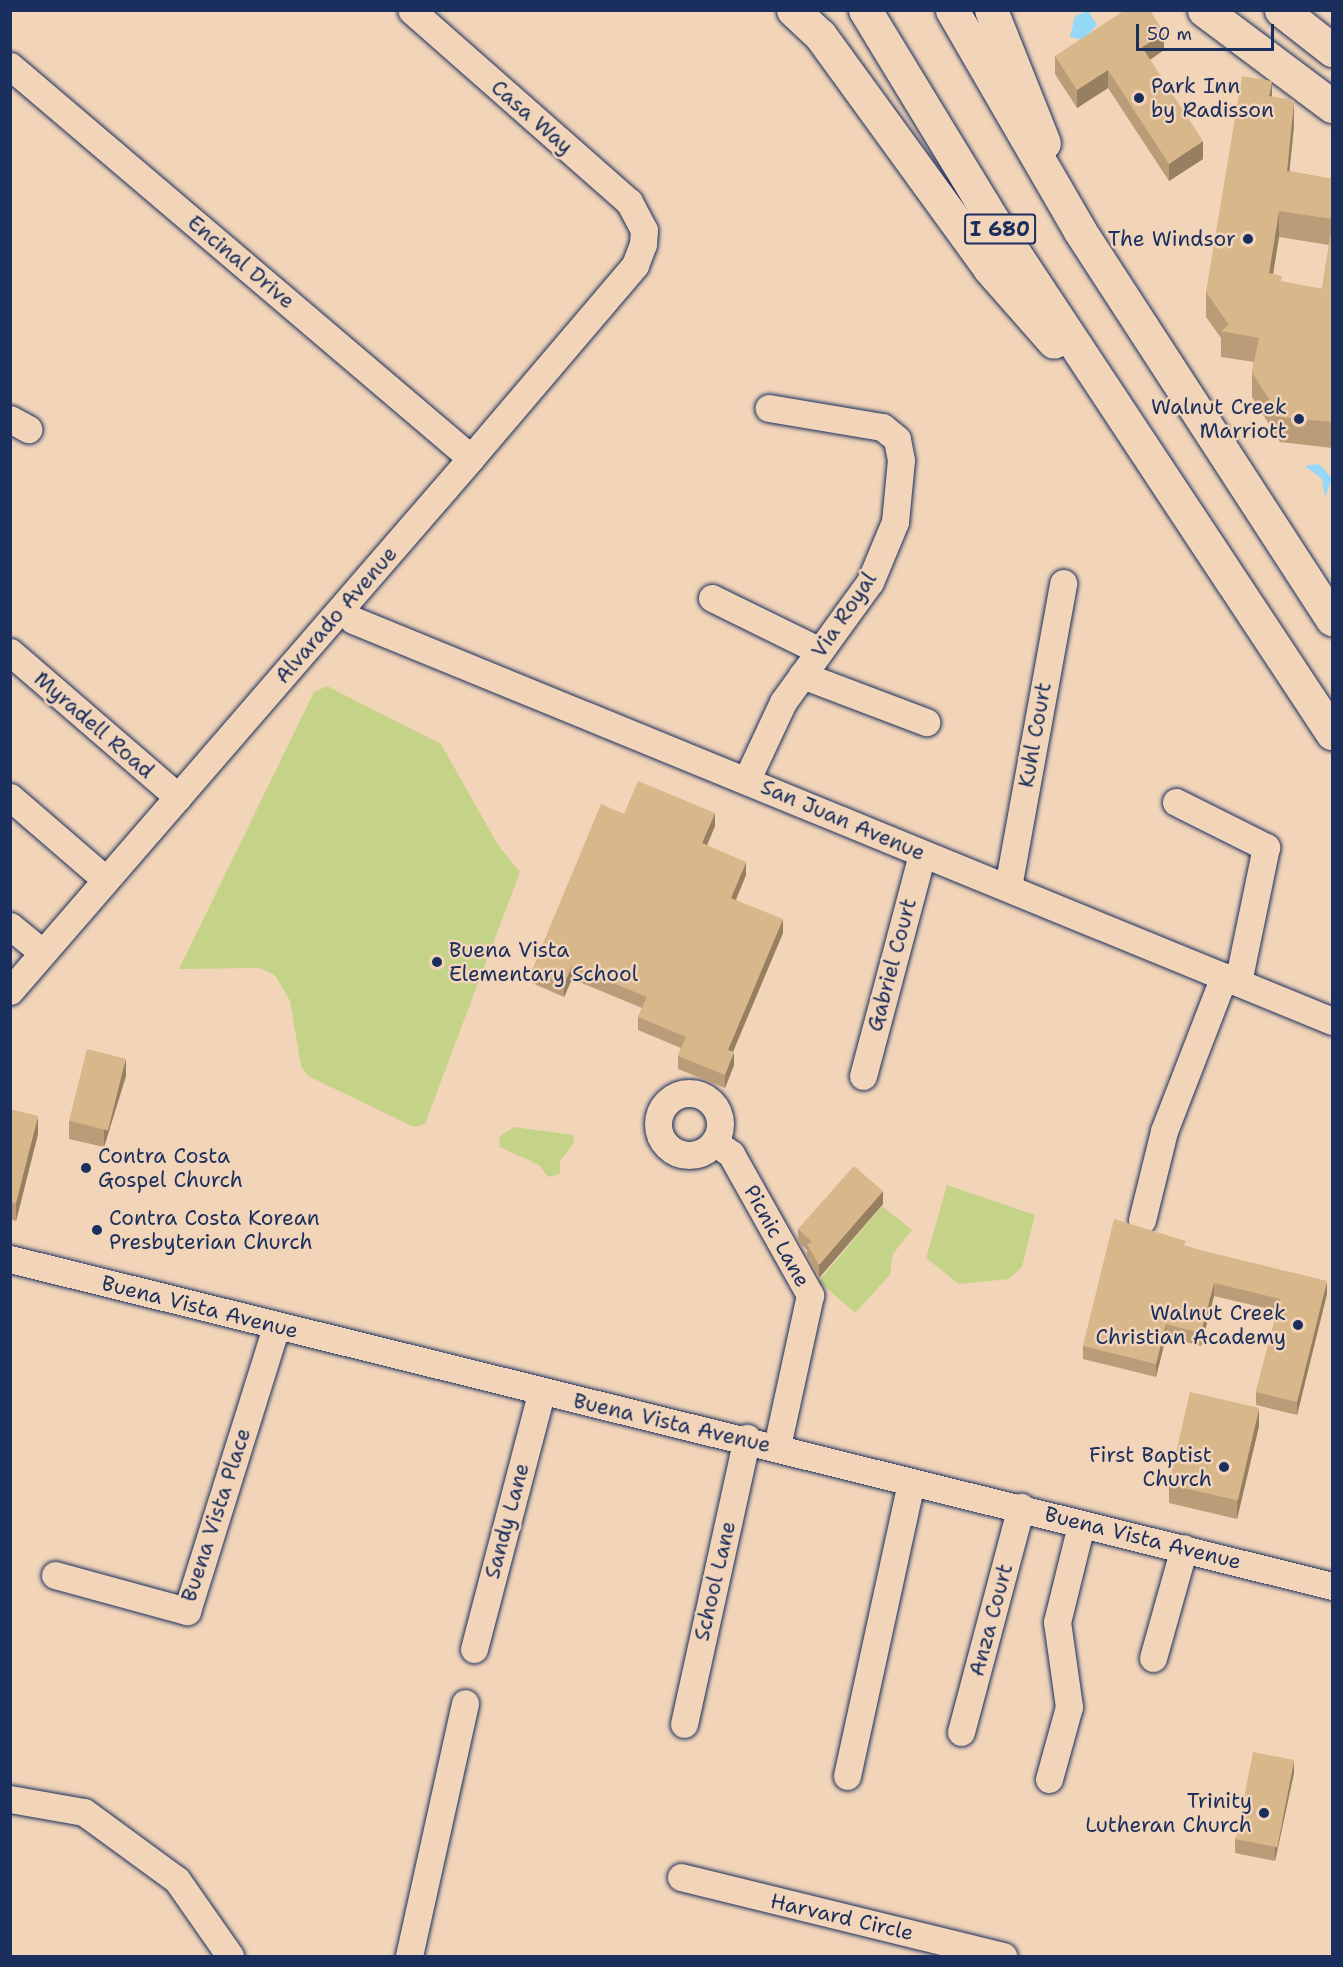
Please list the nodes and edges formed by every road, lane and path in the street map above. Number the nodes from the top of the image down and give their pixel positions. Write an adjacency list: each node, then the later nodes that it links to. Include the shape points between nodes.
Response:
1 (411, 10): 11 (street, Casa Way, via 620,194)
2 (793, 10): 14 (main road, via 820,35 989,268)
3 (865, 10): 14 (main road, I 680, via 994,222)
4 (952, 10): 12 (main road, I 680)
5 (991, 10): 12 (main road)
6 (1204, 10): 10 (main road)
7 (1281, 10): 8 (main road)
8 (1332, 50)
9 (10, 66): 15 (street, Encinal Drive)
10 (1332, 106)
11 (644, 230): 15 (street, Alvarado Avenue, via 635,265)
12 (1080, 231): 18 (main road, I 680)
13 (769, 408): 20 (street, Via Royal, via 882,427 897,440 901,460 895,522 870,582)
14 (1142, 443): 24 (main road, I 680)
15 (471, 458): 27 (street, Alvarado Avenue)
16 (1063, 583): 31 (street, Kuhl Court)
17 (712, 598): 20 (street)
18 (1332, 619)
19 (353, 620): 25 (street, San Juan Avenue)
20 (820, 651): 22 (street, Via Royal)
21 (10, 652): 27 (street, Myradell Road)
22 (802, 675): 23 (street, Via Royal); 25 (street, Via Royal, via 783,702)
23 (926, 722)
24 (1332, 733)
25 (747, 778): 29 (street, San Juan Avenue)
26 (10, 797): 30 (street)
27 (178, 797): 30 (street, Alvarado Avenue)
28 (1176, 802): 34 (street, via 1266,847)
29 (922, 854): 31 (street, San Juan Avenue); 37 (street, Gabriel Court)
30 (105, 879): 33 (street, Alvarado Avenue)
31 (1008, 887): 34 (street, San Juan Avenue)
32 (10, 926): 33 (street)
33 (42, 952): 35 (street, Alvarado Avenue)
34 (1231, 979): 36 (street, San Juan Avenue); 39 (street, via 1164,1131)
35 (10, 991)
36 (1332, 1021)
37 (863, 1076)
38 (714, 1142): 44 (street, Picnic Lane, via 731,1154 810,1295)
39 (1142, 1220)
40 (10, 1259): 41 (street, Buena Vista Avenue)
41 (276, 1327): 42 (street, Buena Vista Avenue); 49 (street, Buena Vista Place, via 187,1611)
42 (541, 1393): 43 (street, Buena Vista Avenue); 51 (street, Sandy Lane)
43 (747, 1438): 44 (street, Buena Vista Avenue); 54 (street, School Lane)
44 (777, 1446): 45 (street, Buena Vista Avenue)
45 (911, 1483): 46 (street, Buena Vista Avenue); 56 (street)
46 (1021, 1507): 47 (street, Buena Vista Avenue); 55 (street, Anza Court)
47 (1082, 1525): 48 (street, Buena Vista Avenue); 57 (street, via 1057,1622 1069,1707)
48 (1184, 1548): 50 (street, Buena Vista Avenue); 52 (street)
49 (55, 1575)
50 (1332, 1586)
51 (474, 1649)
52 (1153, 1658)
53 (465, 1703): 61 (street)
54 (684, 1724)
55 (961, 1732)
56 (847, 1776)
57 (1049, 1779)
58 (10, 1799): 60 (street, via 84,1812 177,1880)
59 (681, 1877): 62 (street, Harvard Circle)
60 (230, 1956)
61 (409, 1956)
62 (1003, 1956)

